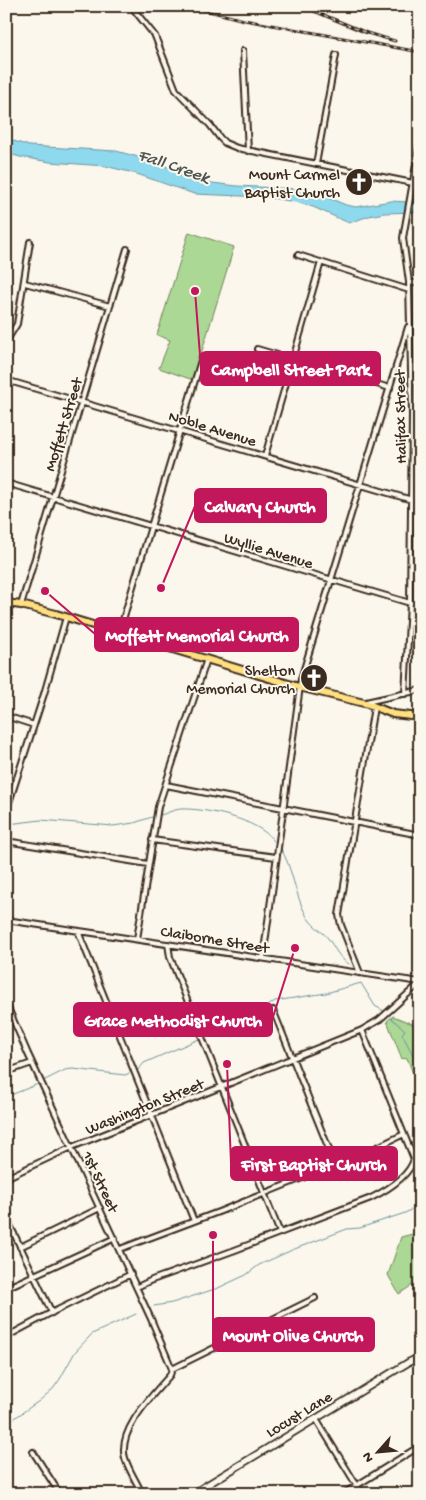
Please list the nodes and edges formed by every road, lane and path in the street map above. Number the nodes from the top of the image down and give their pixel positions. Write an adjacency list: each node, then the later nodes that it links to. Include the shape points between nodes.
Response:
1 (135, 10): 5 (street, via 155,36 181,97 225,142)
2 (243, 51): 5 (street)
3 (336, 55): 6 (street)
4 (420, 142): 7 (street, Halifax Street)
5 (248, 150): 6 (street)
6 (316, 164): 7 (street)
7 (413, 183): 12 (street, Halifax Street, via 403,246)
8 (30, 242): 13 (street)
9 (127, 249): 16 (street, Moffett Street)
10 (298, 255): 11 (street)
11 (321, 262): 15 (street); 21 (street)
12 (408, 282): 14 (street); 15 (street, Halifax Street)
13 (25, 283): 16 (street); 18 (street, via 17,324)
14 (420, 284)
15 (409, 290): 17 (street, Halifax Street)
16 (110, 306): 26 (street, Moffett Street)
17 (408, 327): 23 (street, Halifax Street); 25 (street)
18 (6, 342)
19 (257, 349): 21 (street)
20 (202, 357): 27 (street)
21 (293, 360): 25 (street); 28 (street)
22 (6, 380): 26 (street, Noble Avenue)
23 (411, 380): 24 (street); 32 (street, Halifax Street)
24 (420, 380)
25 (390, 388): 30 (street)
26 (82, 402): 27 (street, Noble Avenue); 31 (street, Moffett Street)
27 (179, 430): 28 (street, Noble Avenue); 33 (street)
28 (265, 456): 30 (street, Noble Avenue)
29 (6, 483): 31 (street, Wyllie Avenue)
30 (360, 485): 32 (street, Noble Avenue); 34 (street)
31 (53, 497): 33 (street, Wyllie Avenue); 38 (street, Moffett Street)
32 (412, 500): 37 (street, Halifax Street)
33 (151, 526): 34 (street, Wyllie Avenue); 40 (street)
34 (332, 581): 37 (street, Wyllie Avenue); 42 (street)
35 (6, 602): 38 (main road)
36 (420, 602): 37 (street)
37 (410, 604): 44 (street, Halifax Street)
38 (21, 605): 39 (main road)
39 (66, 617): 40 (main road); 51 (street)
40 (119, 633): 41 (main road)
41 (207, 660): 42 (main road); 52 (street)
42 (299, 687): 45 (main road); 53 (street)
43 (420, 690): 44 (street)
44 (405, 694): 45 (street)
45 (362, 703): 46 (main road)
46 (374, 707): 48 (main road); 55 (street)
47 (6, 716): 51 (street)
48 (412, 717): 49 (main road); 50 (street)
49 (420, 717)
50 (420, 722)
51 (34, 725): 54 (street)
52 (166, 785): 53 (street); 57 (street)
53 (283, 808): 55 (street); 59 (street)
54 (6, 812)
55 (354, 823): 56 (street); 66 (street, via 339,915)
56 (420, 835)
57 (152, 840): 59 (street); 60 (street)
58 (6, 841): 60 (street)
59 (276, 857): 65 (street)
60 (148, 864): 63 (street)
61 (6, 920): 62 (street, Claiborne Street)
62 (78, 930): 63 (street, Claiborne Street); 75 (street)
63 (137, 940): 64 (street, Claiborne Street)
64 (168, 944): 65 (street, Claiborne Street); 74 (street, via 170,957)
65 (263, 958): 66 (street, Claiborne Street)
66 (360, 973): 67 (street, Claiborne Street)
67 (420, 983): 70 (street, Washington Street, via 379,1020)
68 (6, 1003): 72 (street, 1st Street)
69 (273, 1010): 71 (street)
70 (362, 1030): 71 (street, Washington Street); 76 (street)
71 (292, 1059): 74 (street, Washington Street); 78 (street)
72 (32, 1063): 73 (street); 77 (street, 1st Street)
73 (6, 1072)
74 (222, 1087): 75 (street, Washington Street); 80 (street)
75 (152, 1114): 77 (street, Washington Street); 83 (street)
76 (404, 1134): 78 (street); 84 (street, via 414,1162 397,1182 378,1194)
77 (72, 1147): 79 (street, Washington Street); 81 (street, 1st Street)
78 (335, 1164): 80 (street)
79 (6, 1178)
80 (264, 1192): 83 (street); 84 (street)
81 (100, 1208): 85 (street, 1st Street); 86 (street)
82 (6, 1217): 86 (street)
83 (194, 1221): 87 (street)
84 (280, 1232): 90 (street)
85 (115, 1238): 87 (street, 1st Street); 89 (street)
86 (20, 1247): 89 (street)
87 (120, 1248): 88 (street, 1st Street)
88 (131, 1274): 90 (street, 1st Street); 93 (street)
89 (34, 1275): 91 (street); 93 (street)
90 (137, 1287): 96 (street, 1st Street)
91 (6, 1288)
92 (315, 1298): 96 (street)
93 (52, 1312): 94 (street)
94 (6, 1337)
95 (420, 1357): 97 (street, Locust Lane)
96 (172, 1369): 102 (street, via 134,1420 125,1438 125,1458)
97 (316, 1419): 100 (street); 103 (street, Locust Lane)
98 (420, 1446): 100 (street)
99 (33, 1452): 101 (street)
100 (357, 1485): 104 (street); 105 (street)
101 (60, 1494)
102 (142, 1494)
103 (192, 1494)
104 (343, 1494)
105 (362, 1494)

